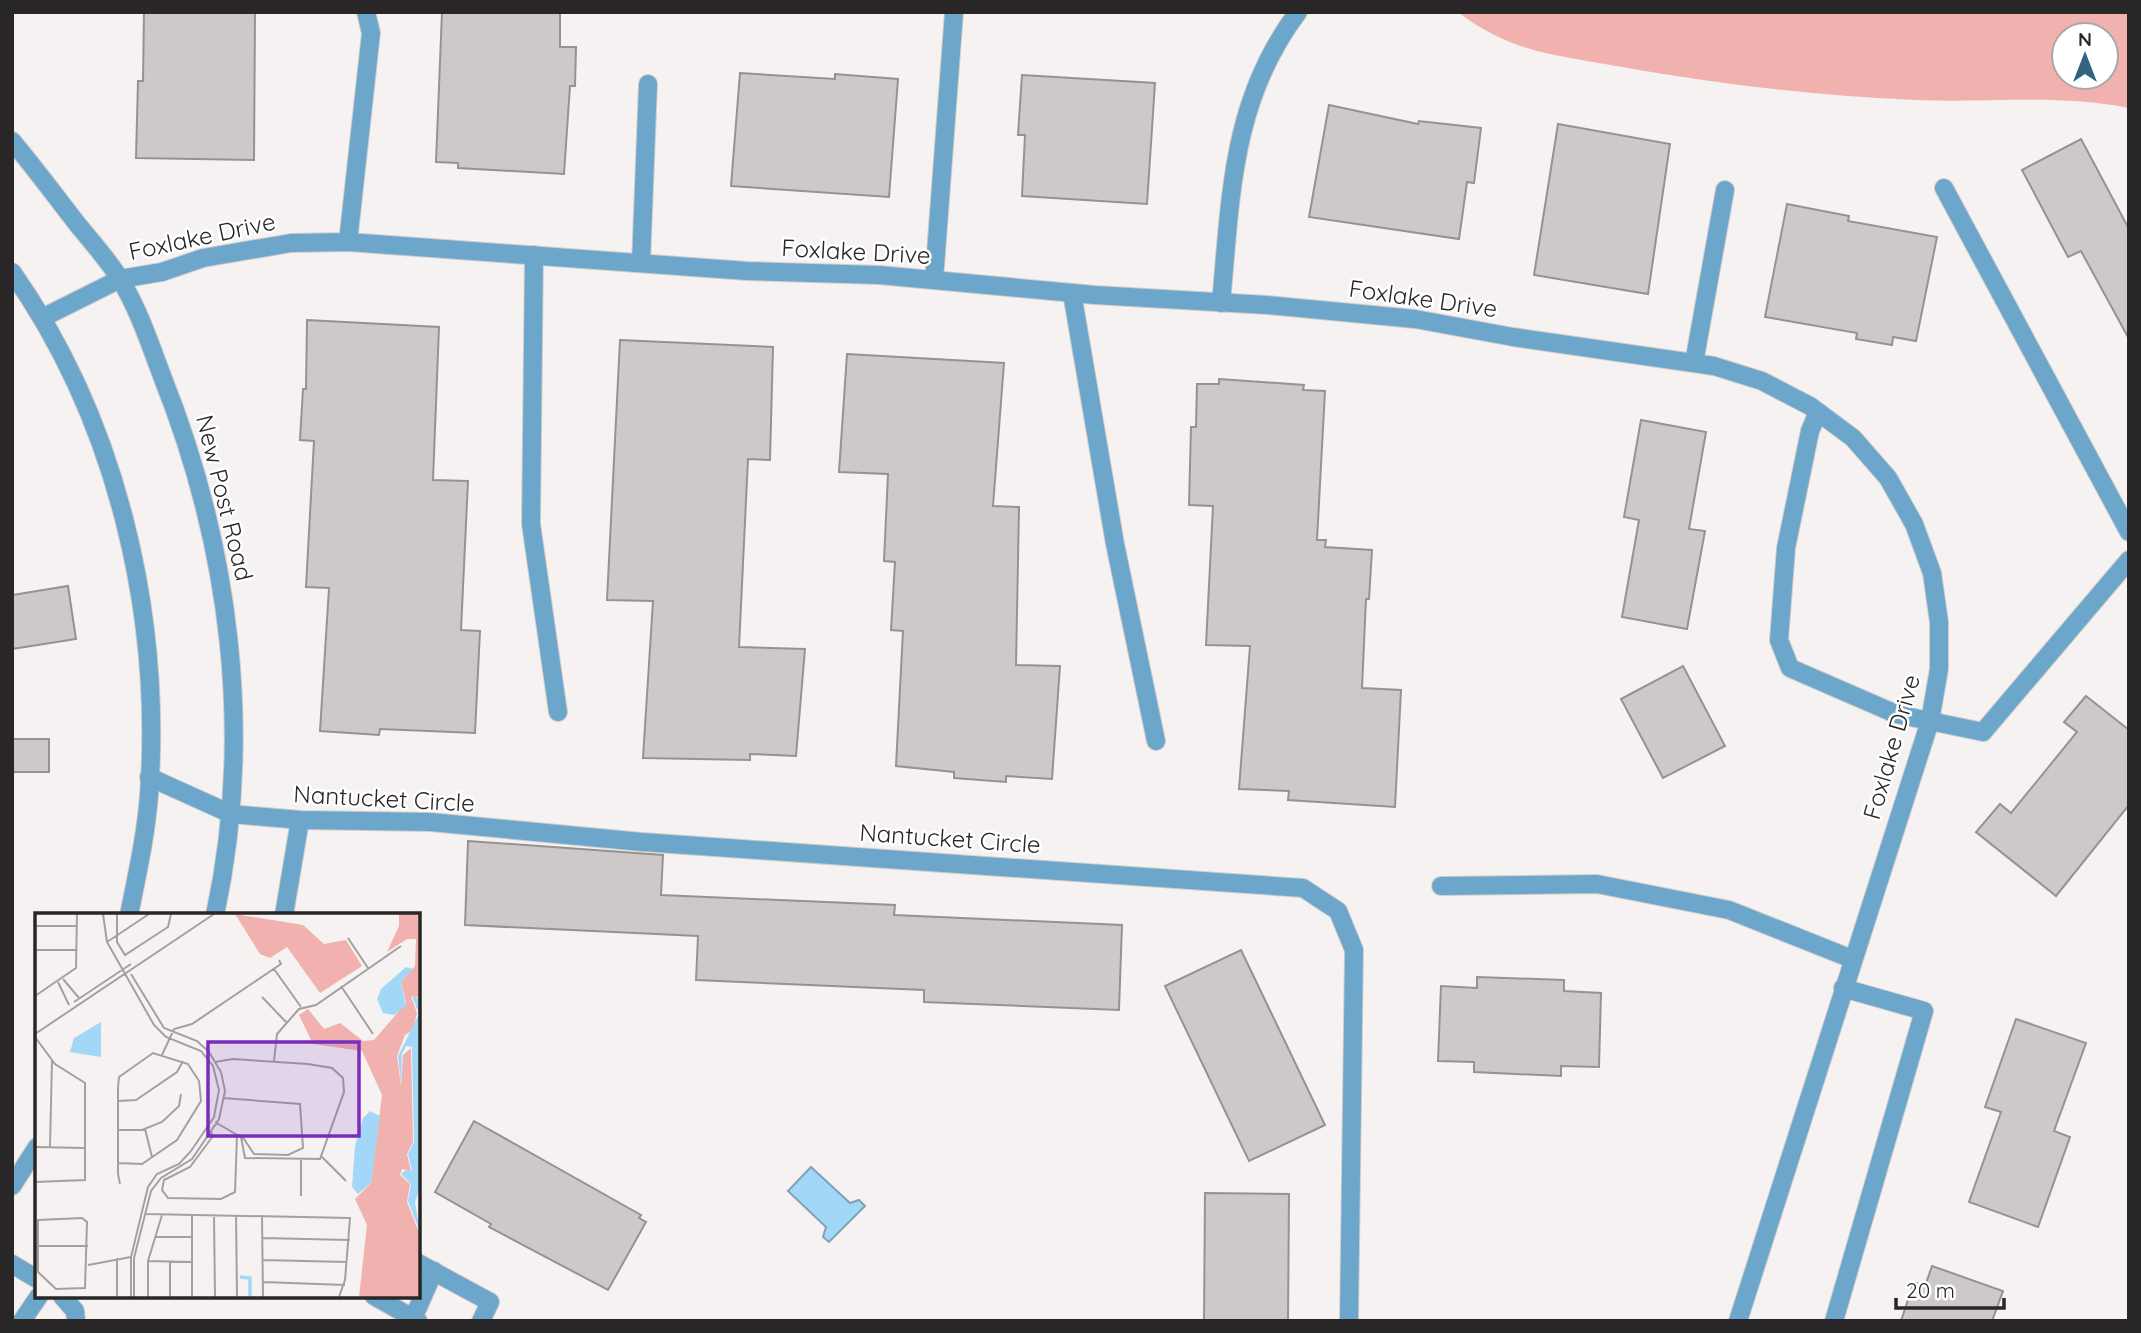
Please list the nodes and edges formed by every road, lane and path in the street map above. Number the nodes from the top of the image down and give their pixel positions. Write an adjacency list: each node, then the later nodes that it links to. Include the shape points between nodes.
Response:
1 (366, 12): 8 (street, via 371,33)
2 (954, 12): 13 (street)
3 (1298, 12): 15 (street, via 1258,76 1238,143)
4 (648, 84): 10 (street)
5 (12, 141): 12 (street, New Post Road)
6 (1944, 188): 19 (street)
7 (1725, 190): 17 (street)
8 (348, 242): 9 (street, Foxlake Drive); 12 (street, Foxlake Drive, via 244,249)
9 (534, 256): 10 (street, Foxlake Drive); 21 (street, via 531,524)
10 (641, 263): 13 (street, Foxlake Drive)
11 (12, 271): 16 (street)
12 (121, 279): 16 (street, Foxlake Drive); 25 (street, New Post Road, via 184,430 216,545 233,699)
13 (934, 280): 14 (street, Foxlake Drive)
14 (1072, 293): 15 (street, Foxlake Drive); 23 (street, via 1115,544)
15 (1221, 303): 17 (street, Foxlake Drive, via 1415,319)
16 (44, 317): 24 (street, via 87,411 127,531 146,638)
17 (1694, 363): 18 (street, Foxlake Drive, via 1762,381)
18 (1818, 412): 22 (street, Foxlake Drive, via 1853,438 1888,478 1914,524 1932,573 1939,669); 22 (street, via 1786,548 1779,640 1790,668 1896,714)
19 (2129, 532)
20 (2129, 560): 22 (street, via 1983,732)
21 (558, 712)
22 (1930, 721): 31 (street, Foxlake Drive)
23 (1156, 741)
24 (149, 777): 25 (street, Nantucket Circle); 28 (street, via 143,844)
25 (231, 814): 26 (street, Nantucket Circle); 29 (street, New Post Road)
26 (300, 820): 30 (street); 47 (street, Nantucket Circle, via 430,822 656,843 1303,888 1338,911 1354,950)
27 (1441, 886): 31 (street, via 1598,884 1728,910)
28 (129, 913)
29 (215, 913)
30 (285, 913)
31 (1852, 959): 32 (street, Foxlake Drive)
32 (1843, 988): 48 (street, Foxlake Drive); 49 (street, via 1924,1011)
33 (35, 1150): 34 (street)
34 (12, 1186)
35 (12, 1264): 37 (street)
36 (426, 1267): 38 (street); 46 (street, via 490,1302)
37 (35, 1278)
38 (420, 1294)
39 (38, 1298): 44 (street)
40 (64, 1298): 45 (street, via 75,1311)
41 (377, 1298): 43 (street)
42 (419, 1298): 43 (street)
43 (414, 1320)
44 (22, 1321)
45 (76, 1321)
46 (481, 1321)
47 (1349, 1321)
48 (1738, 1321)
49 (1834, 1321)

